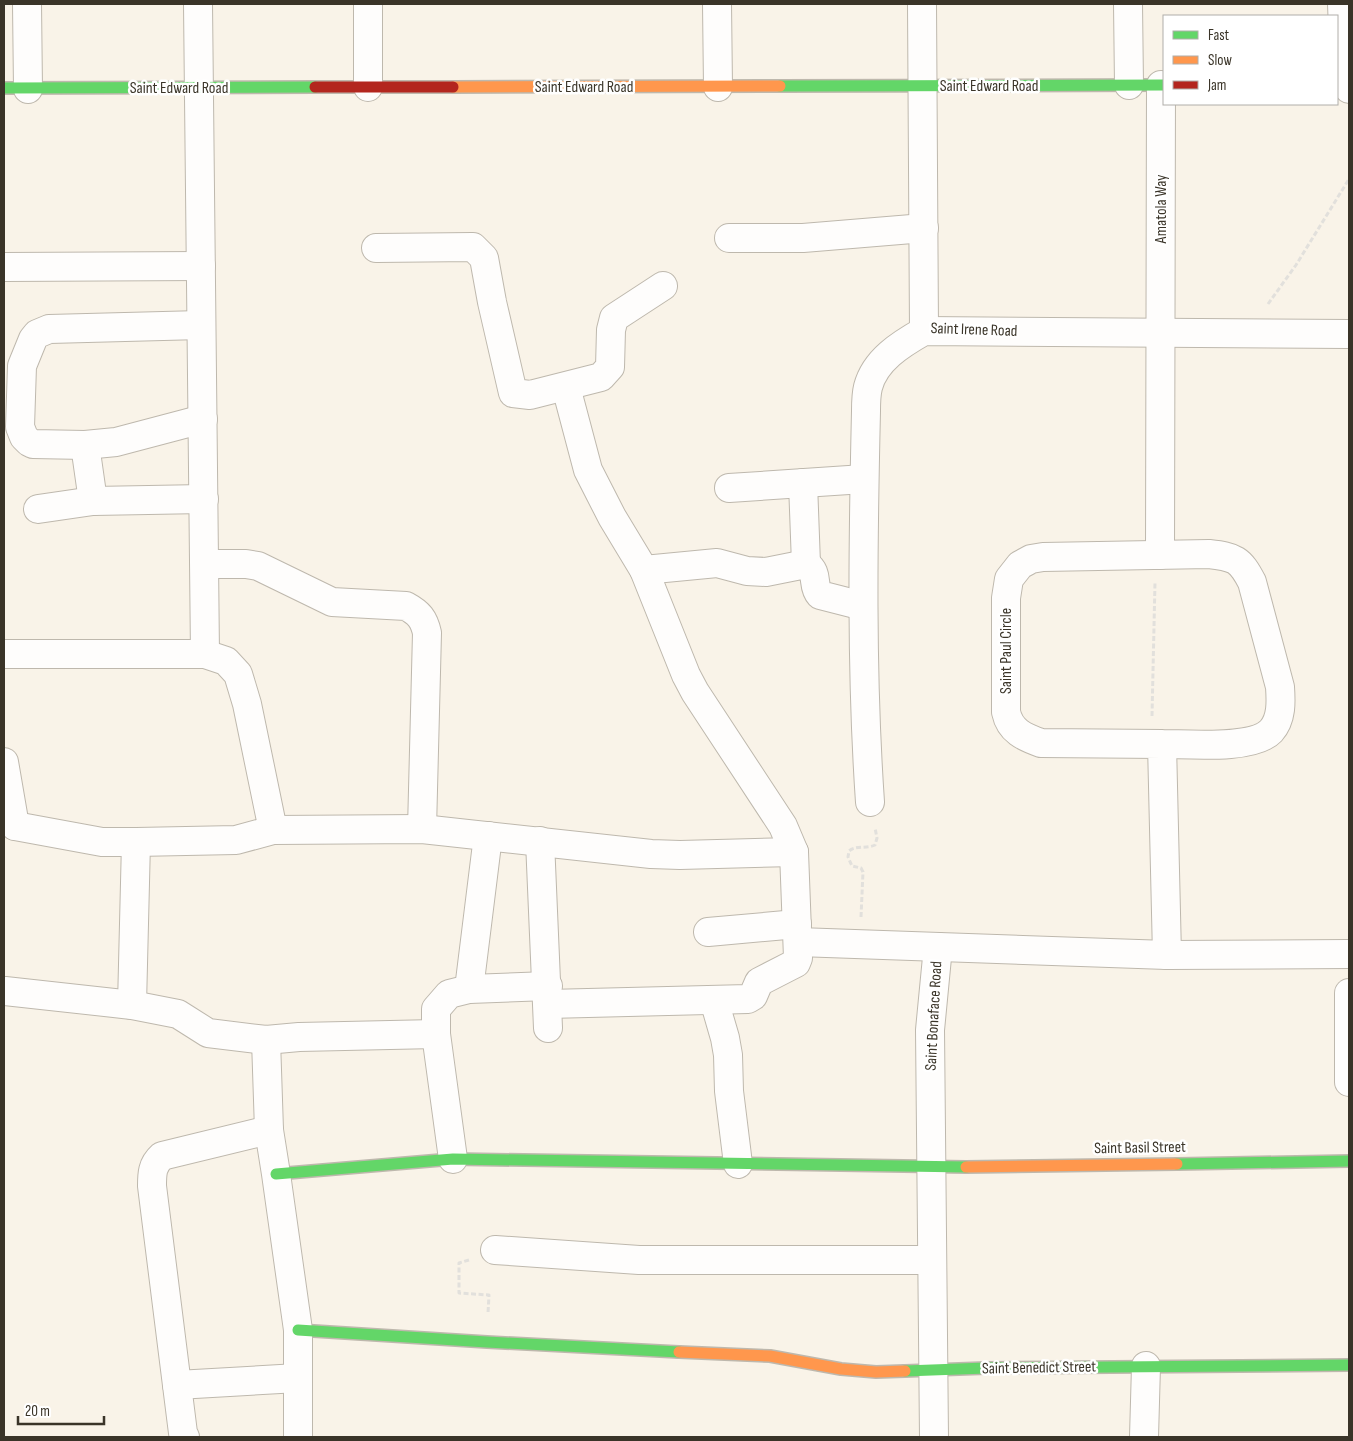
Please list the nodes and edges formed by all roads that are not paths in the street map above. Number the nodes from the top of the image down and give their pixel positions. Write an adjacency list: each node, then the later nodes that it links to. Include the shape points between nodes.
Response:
1 (27, 4): 14 (street)
2 (198, 4): 15 (street)
3 (368, 4): 12 (street)
4 (717, 4): 13 (street)
5 (922, 4): 10 (street, Saint Irene Road)
6 (1128, 4): 8 (street)
7 (1342, 4): 11 (street)
8 (1129, 85): 9 (street, Saint Edward Road); 10 (street, Saint Edward Road)
9 (1162, 85): 24 (street, Amatola Way)
10 (922, 86): 13 (street, Saint Edward Road); 16 (street, Saint Irene Road)
11 (1345, 86)
12 (368, 87): 13 (street, Saint Edward Road); 15 (street, Saint Edward Road)
13 (718, 87)
14 (16, 88): 15 (street, Saint Edward Road)
15 (198, 88): 19 (street)
16 (924, 228): 17 (street, via 803,238); 23 (street, Saint Irene Road)
17 (729, 238)
18 (376, 248): 26 (street, via 473,247 484,258 513,393 530,395)
19 (201, 266): 20 (street); 22 (street)
20 (4, 267)
21 (663, 286): 26 (street, via 614,318 607,372 601,377)
22 (201, 325): 27 (street, via 43,331 33,339); 28 (street)
23 (924, 331): 24 (street, Saint Irene Road); 30 (street, via 889,354 873,372 866,411)
24 (1161, 333): 25 (street, Saint Irene Road); 36 (street)
25 (1349, 334)
26 (566, 387): 39 (street, via 588,470)
27 (12, 403): 29 (street, via 29,442)
28 (203, 419): 29 (street, via 116,442); 33 (street)
29 (85, 445): 34 (street)
30 (864, 479): 31 (street); 40 (street)
31 (803, 483): 32 (street); 38 (street)
32 (729, 488)
33 (204, 499): 34 (street); 37 (street)
34 (93, 500): 35 (street)
35 (38, 509)
36 (1160, 555): 43 (street, Saint Paul Circle, via 1223,556 1244,566 1252,582 1273,656 1281,702 1272,730 1262,738 1220,745); 43 (street, Saint Paul Circle, via 1043,557 1020,565 1009,580 1005,650 1008,722 1027,738 1041,743)
37 (205, 564): 42 (street); 46 (street, via 252,564 332,602 406,606 421,616 427,633)
38 (806, 564): 39 (street, via 766,572 717,563); 40 (street, via 814,572 820,595)
39 (644, 570): 52 (street, via 695,692 783,826)
40 (863, 606): 45 (street)
41 (4, 654): 42 (street)
42 (205, 654): 47 (street, via 226,661 238,674 248,704)
43 (1162, 744): 57 (street)
44 (4, 762): 48 (street)
45 (870, 802)
46 (422, 829): 47 (street); 49 (street)
47 (273, 830): 51 (street, via 236,840)
48 (10, 832): 51 (street, via 102,842)
49 (488, 836): 50 (street); 58 (street)
50 (540, 841): 52 (street, via 650,854); 63 (street)
51 (136, 842): 62 (street)
52 (794, 852): 54 (street)
53 (708, 932): 54 (street)
54 (797, 933): 55 (street, via 858,945); 61 (street, via 796,963 759,982 751,998)
55 (938, 947): 57 (street, Saint Bonaface Road); 71 (street, Saint Bonaface Road, via 930,1030)
56 (1349, 954): 57 (street, Saint Bonaface Road)
57 (1167, 955)
58 (469, 989): 63 (street); 64 (street, via 449,994 436,1009)
59 (5, 990): 62 (street)
60 (1349, 993): 66 (street)
61 (714, 1000): 63 (street); 70 (street, via 728,1054)
62 (132, 1006): 65 (street, via 178,1014 208,1033)
63 (548, 1006)
64 (436, 1034): 65 (street); 68 (street)
65 (266, 1040): 67 (street)
66 (1349, 1082)
67 (269, 1130): 72 (street); 80 (street, via 162,1156 152,1170)
68 (453, 1159): 70 (street, Saint Basil Street); 72 (street, Saint Basil Street)
69 (1349, 1161): 71 (street, Saint Basil Street)
70 (738, 1164): 71 (street, Saint Basil Street)
71 (932, 1167): 74 (street, Saint Bonaface Road)
72 (276, 1174): 75 (street)
73 (495, 1250): 74 (street, via 639,1260)
74 (932, 1260): 78 (street, Saint Bonaface Road)
75 (298, 1330): 78 (street, Saint Benedict Street, via 770,1356 876,1372); 79 (street)
76 (1349, 1365): 77 (street, Saint Benedict Street)
77 (1146, 1366): 78 (street, Saint Benedict Street); 84 (street)
78 (933, 1370): 83 (street, Saint Bonaface Road)
79 (298, 1378): 80 (street); 82 (street)
80 (177, 1385): 81 (street)
81 (184, 1437)
82 (298, 1437)
83 (934, 1437)
84 (1144, 1437)

